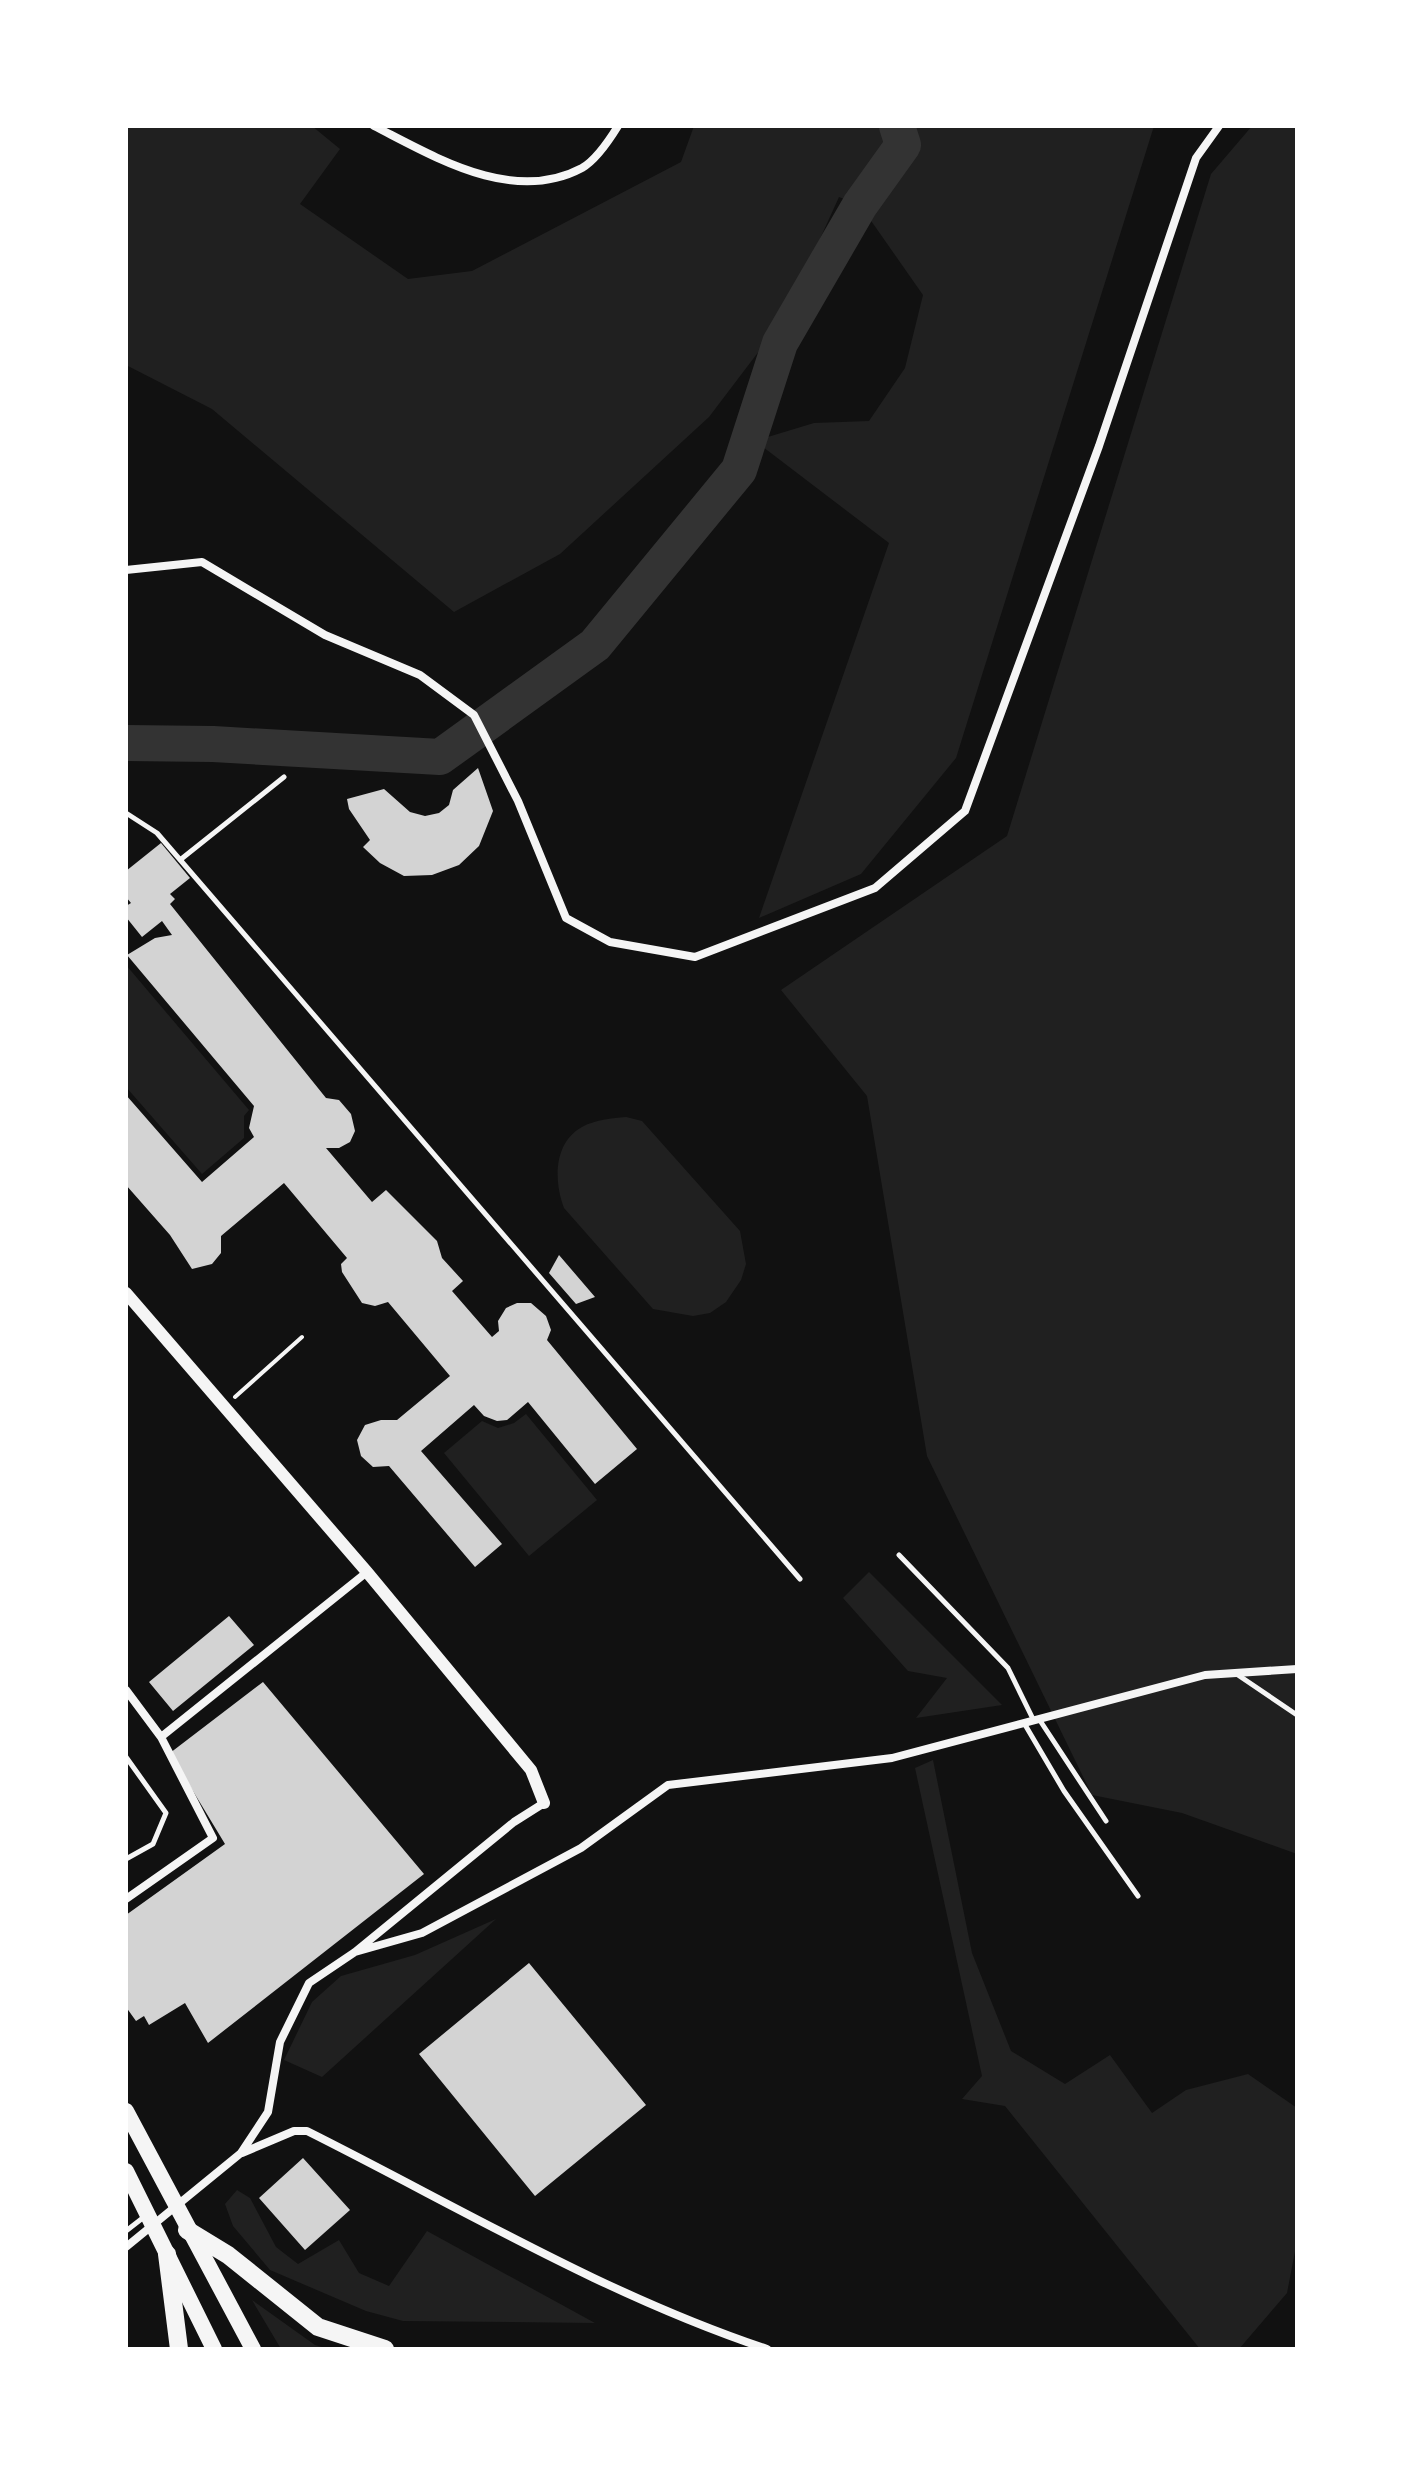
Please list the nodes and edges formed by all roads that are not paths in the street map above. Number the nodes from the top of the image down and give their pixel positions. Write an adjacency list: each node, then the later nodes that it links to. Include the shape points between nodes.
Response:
1 (374, 126): 2 (street, via 453,166 529,183 583,167)
2 (618, 126)
3 (1219, 126): 4 (street, via 1196,158 1099,446 965,811 875,888 695,957 610,942 566,918 515,794 474,715 420,675 325,635 202,562)
4 (126, 570)
5 (284, 777): 7 (lane)
6 (126, 813): 7 (lane, via 157,833)
7 (180, 860): 11 (lane)
8 (129, 1303): 10 (street)
9 (899, 1555): 16 (lane, via 1008,1668)
10 (367, 1572): 17 (street); 19 (street, via 531,1770)
11 (800, 1579)
12 (1297, 1669): 13 (street)
13 (1234, 1673): 15 (lane); 16 (street, via 1205,1675)
14 (126, 1690): 17 (street)
15 (1297, 1715)
16 (1032, 1720): 20 (lane); 22 (lane, via 1064,1791); 24 (street, via 892,1758 668,1785 581,1848 422,1933)
17 (161, 1737): 23 (street, via 213,1838)
18 (126, 1757): 21 (lane, via 166,1813 153,1844)
19 (544, 1803): 24 (street)
20 (1106, 1821)
21 (126, 1859)
22 (1138, 1896)
23 (126, 1899)
24 (355, 1952): 26 (street, via 309,1983 290,2016 268,2112)
25 (126, 2111): 28 (main road)
26 (241, 2153): 28 (street); 38 (street, via 294,2131 307,2131 602,2283)
27 (126, 2171): 29 (main road)
28 (175, 2208): 29 (street); 30 (main road)
29 (149, 2219): 31 (lane); 32 (street); 33 (main road)
30 (187, 2230): 36 (main road); 37 (highway, via 228,2255 318,2327)
31 (126, 2231)
32 (126, 2247)
33 (167, 2254): 34 (highway); 35 (main road)
34 (179, 2349)
35 (214, 2349)
36 (253, 2349)
37 (385, 2349)
38 (767, 2349)

